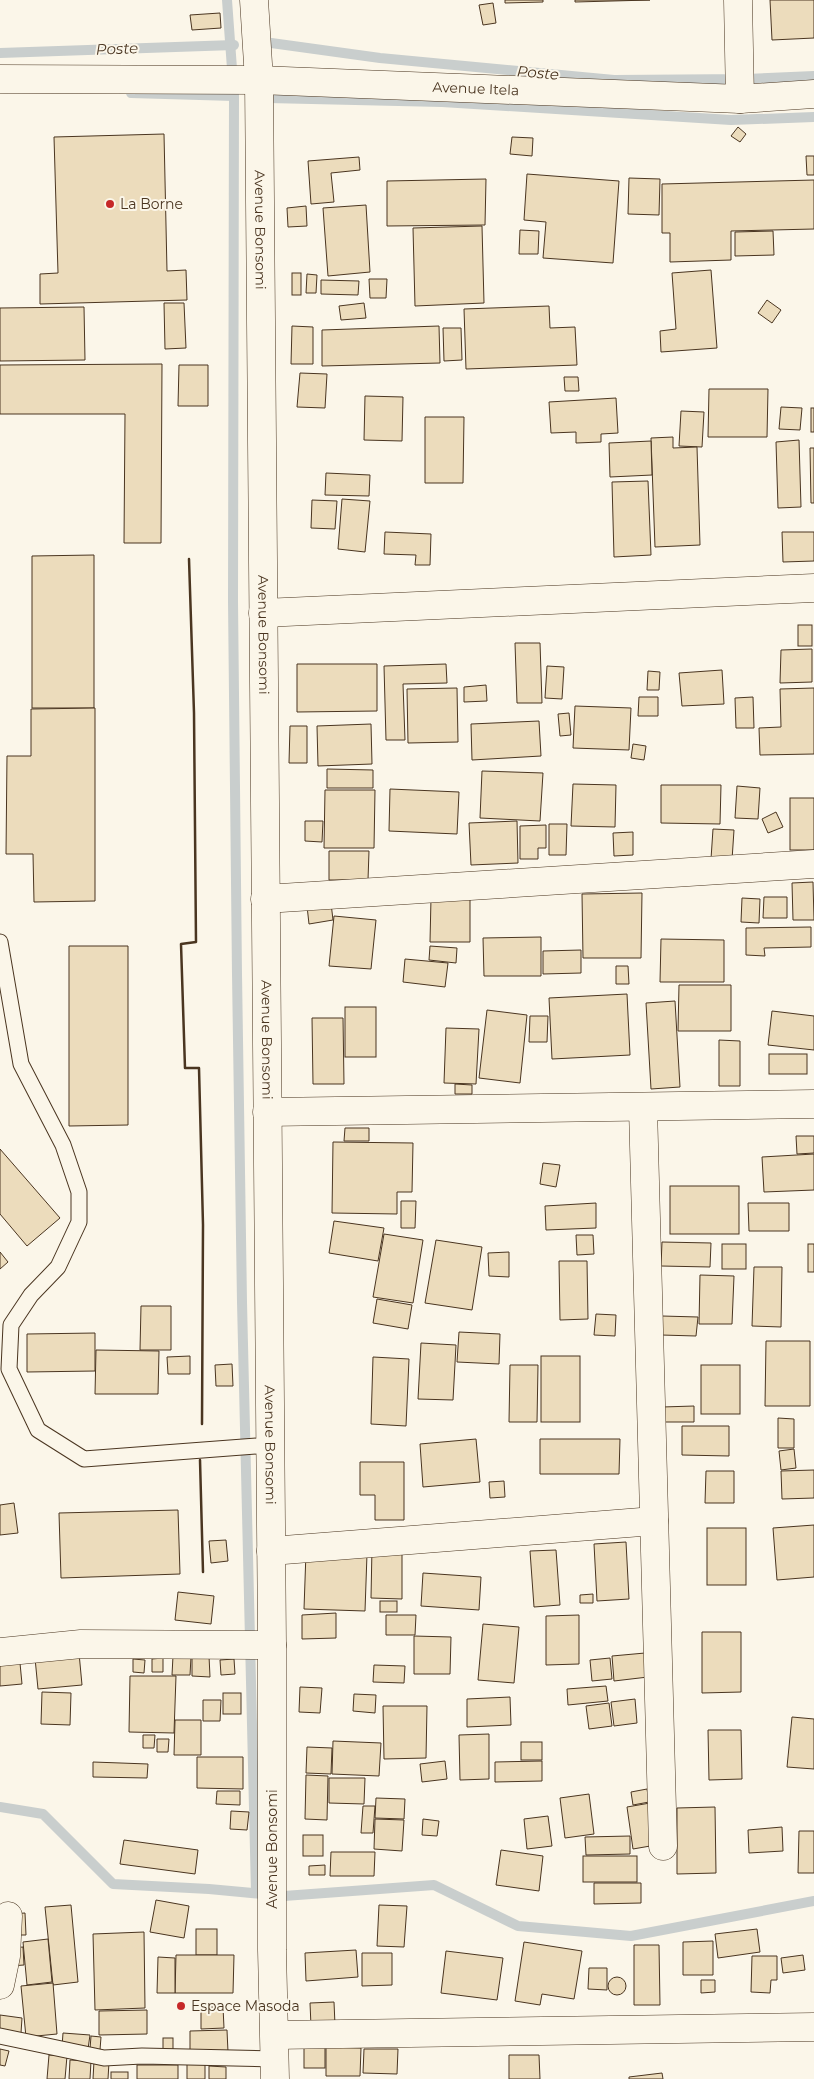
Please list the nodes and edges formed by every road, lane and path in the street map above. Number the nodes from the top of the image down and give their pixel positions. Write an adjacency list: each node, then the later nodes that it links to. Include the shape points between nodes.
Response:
1 (254, 0): 4 (street, Avenue Bonsomi)
2 (738, 0): 6 (street)
3 (0, 80): 4 (street, Avenue Itela)
4 (259, 80): 6 (street, Avenue Itela); 8 (street, Avenue Bonsomi)
5 (814, 94): 6 (street, Avenue Itela)
6 (740, 99)
7 (814, 588): 8 (street)
8 (264, 613): 10 (street, Avenue Bonsomi)
9 (814, 864): 10 (street)
10 (264, 899): 14 (street, Avenue Bonsomi)
11 (0, 942): 15 (lane, via 21,1064 63,1145 79,1192 79,1222 58,1267 31,1295 11,1324 9,1369 38,1430 84,1459)
12 (814, 1104): 13 (street)
13 (643, 1108): 14 (street); 16 (street)
14 (267, 1112): 15 (street, Avenue Bonsomi)
15 (270, 1445): 17 (street, Avenue Bonsomi)
16 (654, 1521): 17 (street); 20 (street)
17 (271, 1550): 18 (street, Avenue Bonsomi)
18 (272, 1645): 19 (street, via 81,1644); 25 (street, Avenue Bonsomi)
19 (0, 1652)
20 (662, 1846)
21 (8, 1916): 22 (street, via 6,1956)
22 (0, 1986)
23 (814, 2027): 25 (street)
24 (0, 2036): 25 (lane, via 104,2058)
25 (275, 2058)

